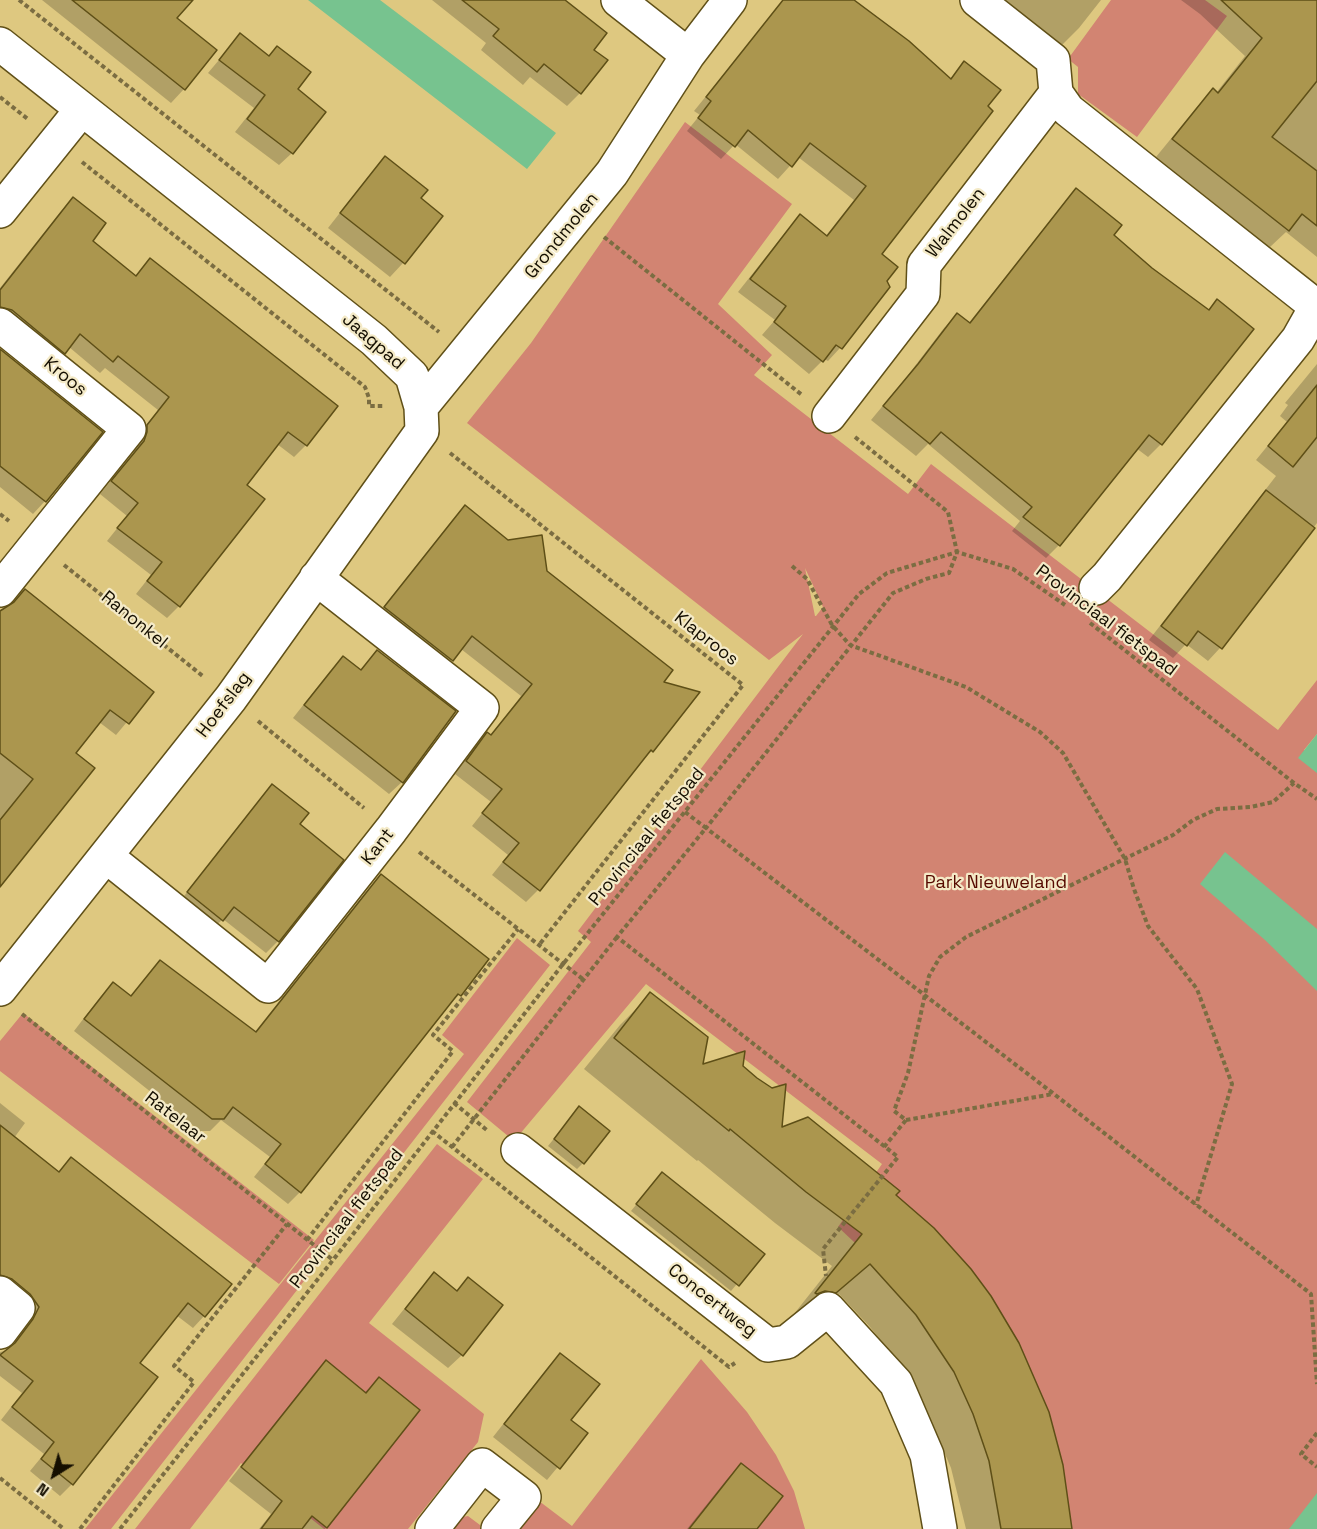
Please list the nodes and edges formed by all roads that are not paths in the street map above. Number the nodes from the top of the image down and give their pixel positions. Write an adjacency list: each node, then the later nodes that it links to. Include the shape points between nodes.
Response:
1 (618, 0): 5 (street)
2 (730, 0): 5 (street, Grondmolen)
3 (976, 0): 6 (street, via 1053,60)
4 (0, 44): 7 (street, Jaagpad)
5 (688, 55): 12 (street, Grondmolen, via 612,172 466,353)
6 (1056, 93): 9 (street, via 1068,110); 11 (street, Walmolen, via 924,265 923,294)
7 (82, 109): 8 (street); 12 (street, Jaagpad, via 374,340 412,376)
8 (0, 212)
9 (1316, 307): 15 (street, via 1298,339)
10 (0, 325): 14 (street, Kroos, via 129,429)
11 (829, 416)
12 (422, 419): 13 (street, Hoefslag)
13 (316, 578): 16 (street, Hoefslag, via 231,698); 16 (street, Kant, via 482,708 391,830 268,986)
14 (0, 590)
15 (1085, 600)
16 (106, 856): 17 (street, Hoefslag)
17 (9, 1000)
18 (518, 1150): 23 (street, Concertweg, via 768,1345 787,1342 828,1309 896,1383 927,1455)
19 (0, 1293): 20 (street, via 18,1308)
20 (0, 1332)
21 (432, 1529): 22 (street, via 482,1465 524,1497)
22 (498, 1529)
23 (940, 1529)

